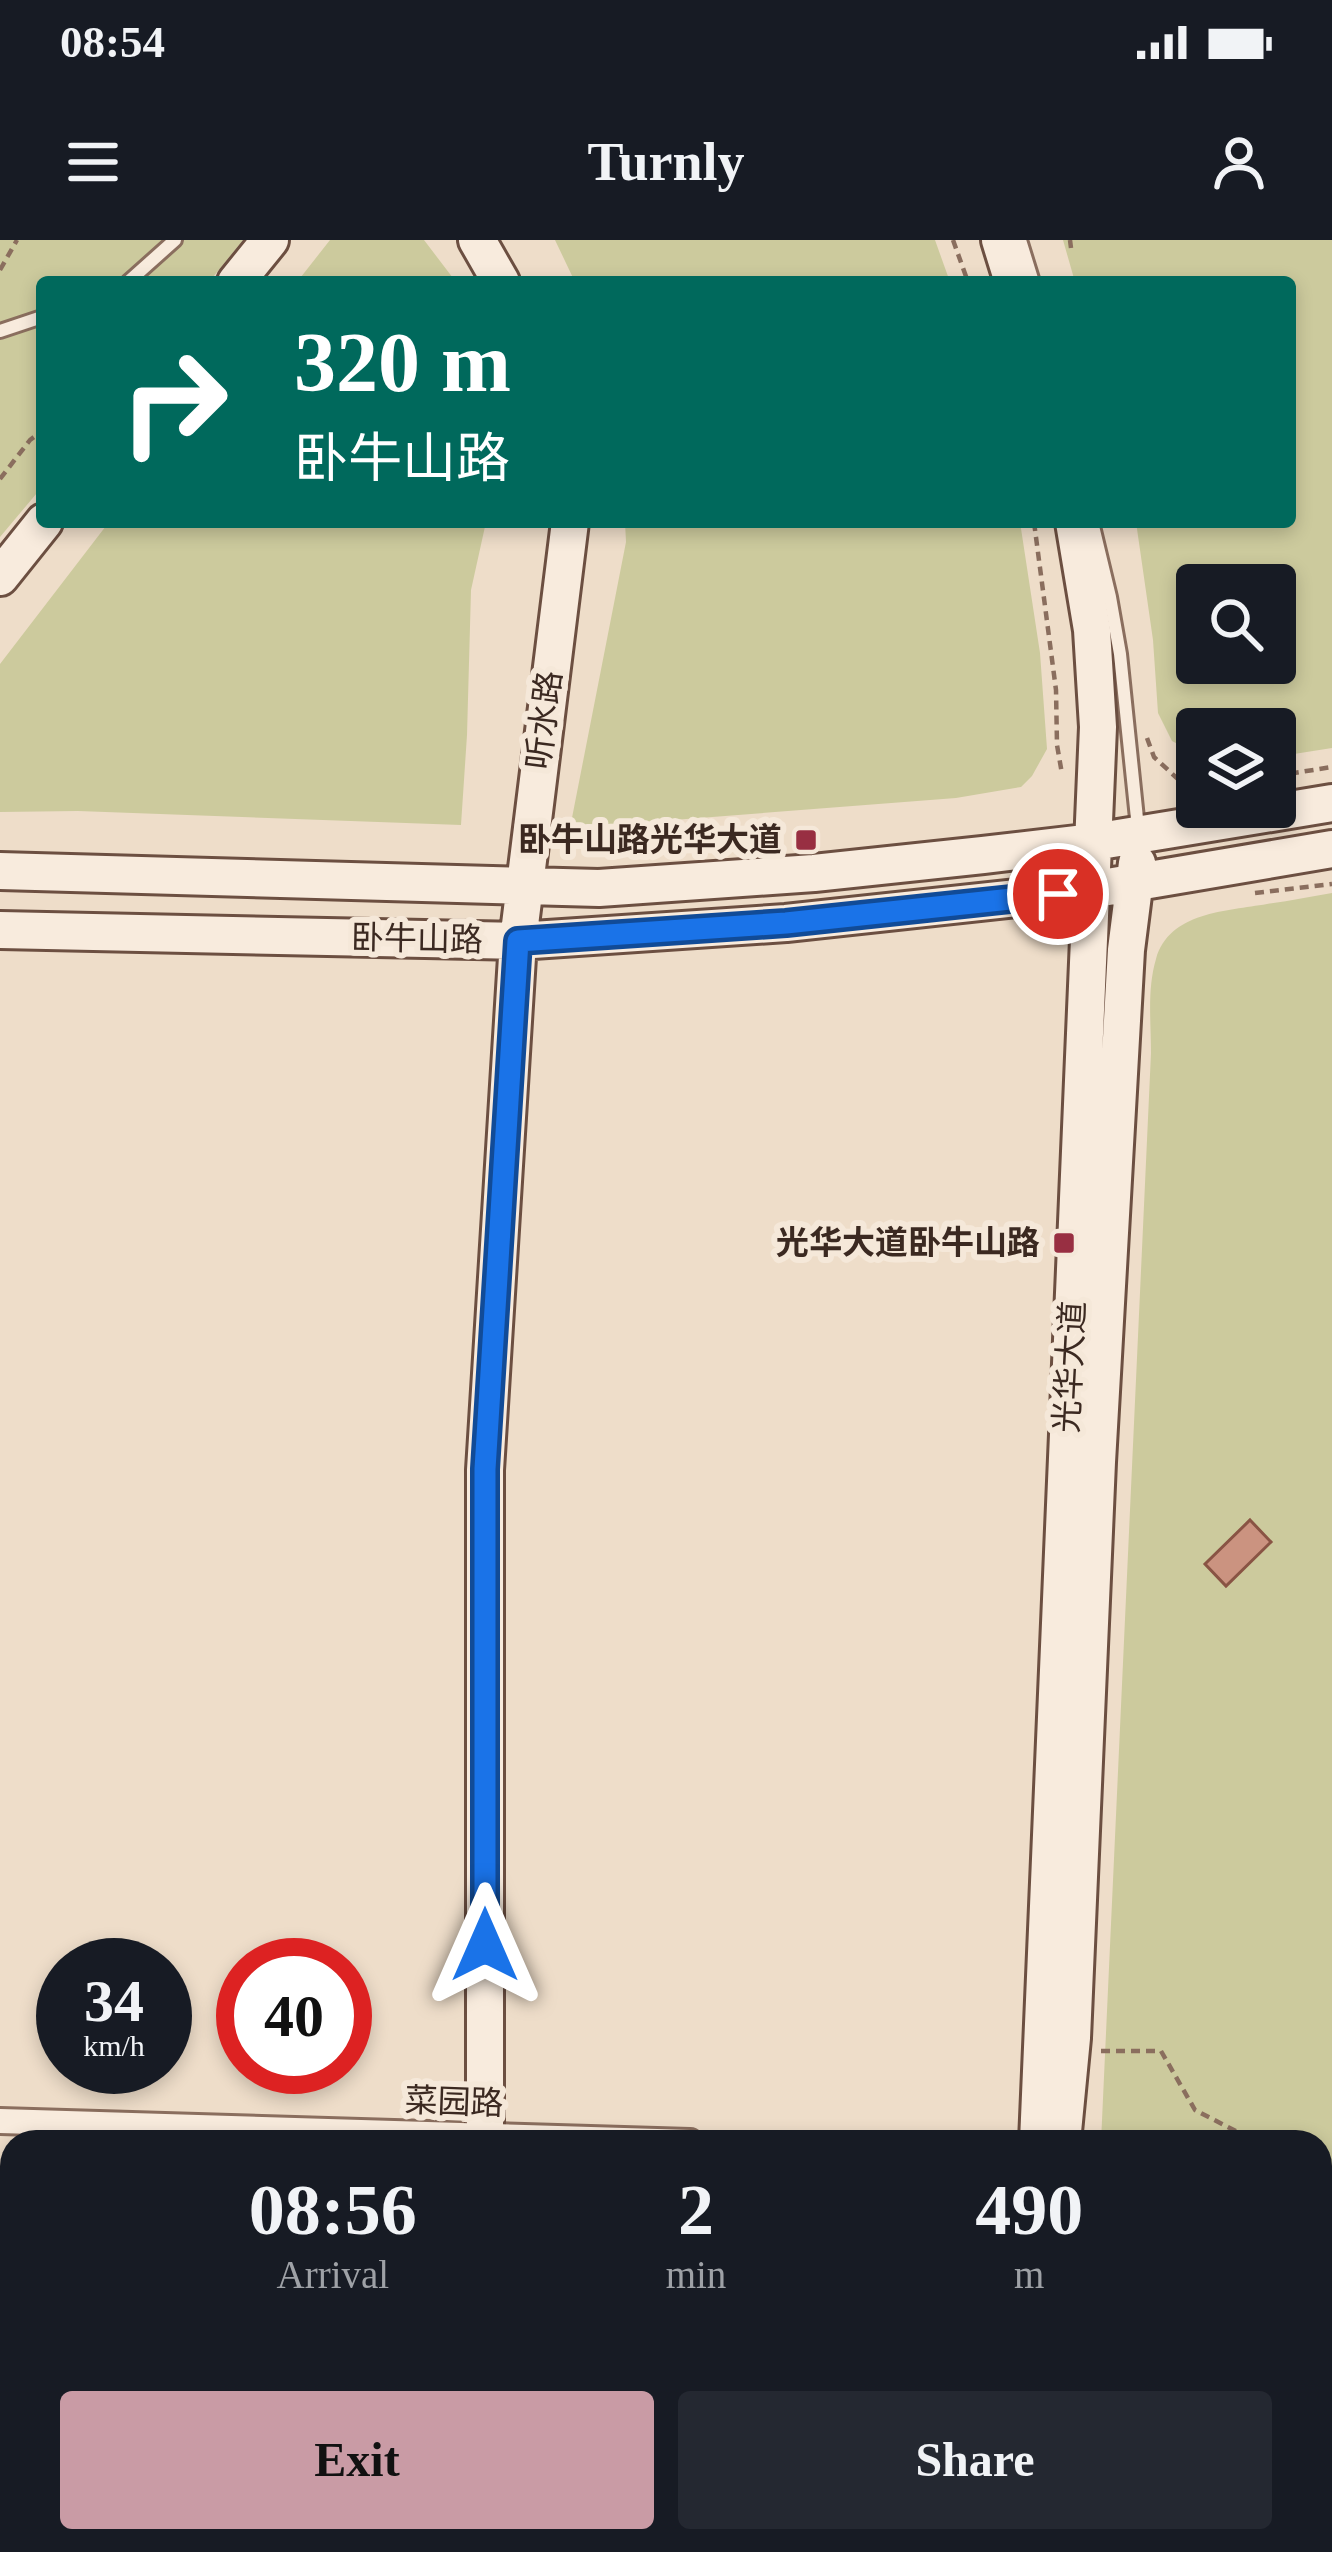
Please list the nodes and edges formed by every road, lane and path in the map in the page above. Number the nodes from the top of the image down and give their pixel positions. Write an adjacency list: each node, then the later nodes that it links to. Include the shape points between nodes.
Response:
1 (17, 240): 8 (path)
2 (175, 240): 9 (lane)
3 (270, 240): 10 (main road)
4 (477, 240): 11 (main road)
5 (952, 240): 12 (path)
6 (1000, 240): 13 (main road)
7 (1020, 240): 14 (lane)
8 (0, 270)
9 (135, 276)
10 (241, 276)
11 (498, 276)
12 (966, 276)
13 (1011, 276)
14 (1031, 276)
15 (36, 319): 16 (lane)
16 (0, 331)
17 (36, 436): 18 (path)
18 (0, 479)
19 (39, 528): 24 (main road)
20 (569, 528): 36 (main road, 听水路)
21 (1035, 528): 28 (path)
22 (1075, 528): 32 (main road, 光华大道, via 1097,708)
23 (1093, 528): 31 (lane, via 1120,654)
24 (0, 578)
25 (1154, 757): 29 (path)
26 (1332, 767): 27 (path)
27 (1296, 773)
28 (1062, 774)
29 (1176, 777)
30 (1332, 803): 31 (main road)
31 (1138, 835): 32 (main road); 35 (main road, 光华大道)
32 (1094, 842): 36 (main road, via 814,873); 37 (main road, 光华大道)
33 (1332, 849): 35 (main road, 卧牛山路)
34 (0, 871): 36 (main road)
35 (1137, 882): 37 (main road, 卧牛山路); 46 (main road, 光华大道, via 1126,950)
36 (523, 888): 39 (main road, 听水路)
37 (1090, 890): 39 (main road, 卧牛山路); 45 (main road, 光华大道)
38 (0, 930): 39 (main road, 卧牛山路)
39 (518, 941): 44 (main road, 听水路, via 485,1469)
40 (1095, 2050): 47 (path, via 1161,2051 1195,2110)
41 (0, 2121): 43 (street, 菜园路)
42 (1237, 2126): 48 (path)
43 (242, 2130)
44 (485, 2130)
45 (1038, 2130)
46 (1063, 2130)
47 (1233, 2130)
48 (1242, 2130)

